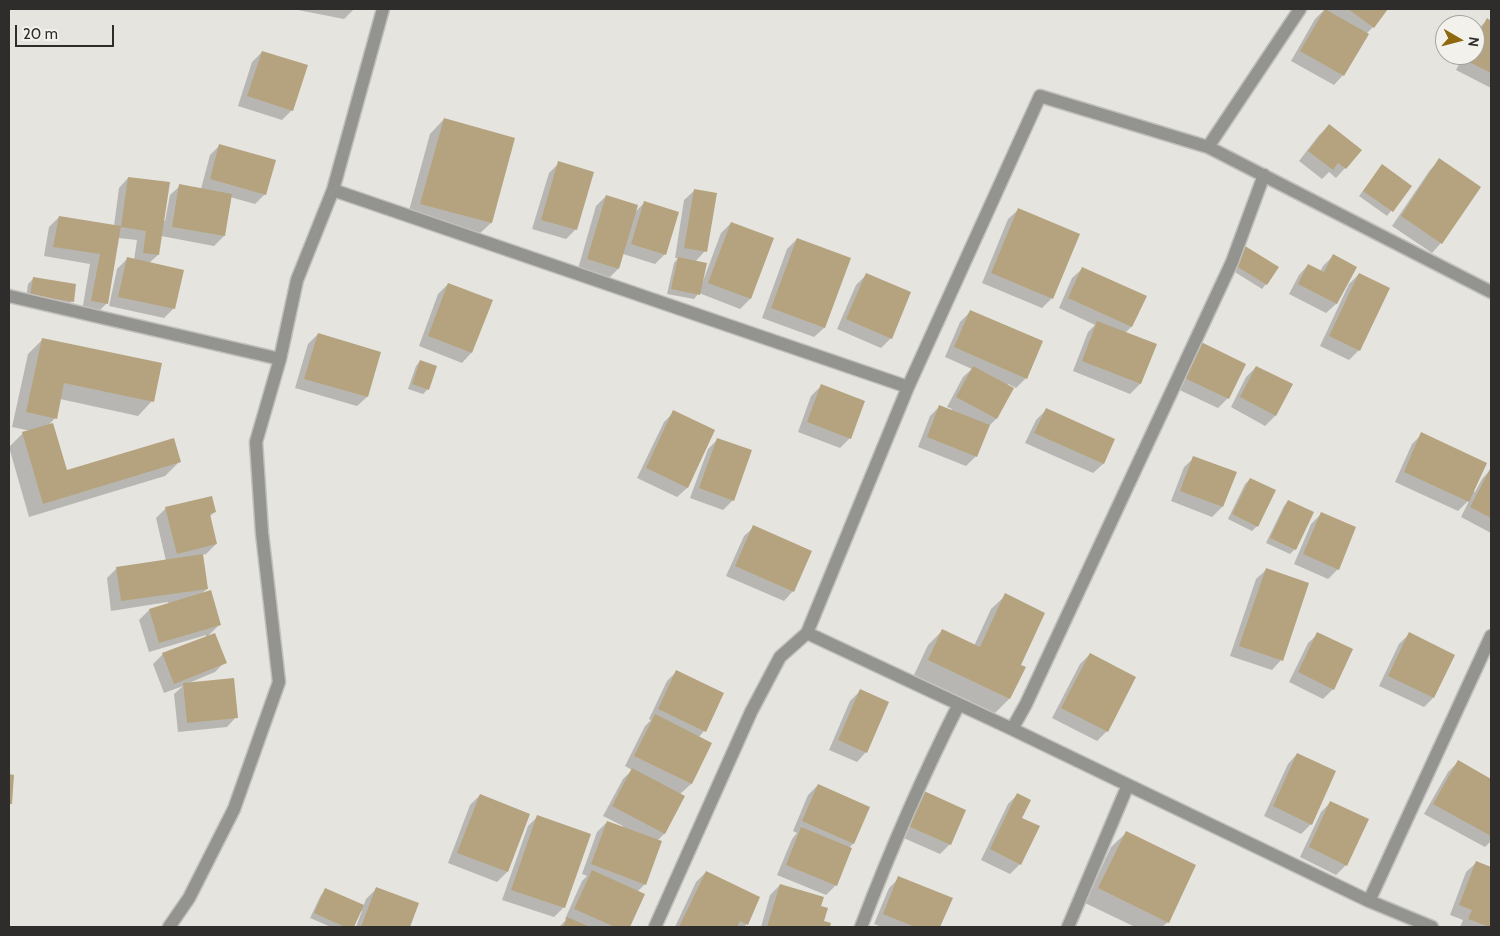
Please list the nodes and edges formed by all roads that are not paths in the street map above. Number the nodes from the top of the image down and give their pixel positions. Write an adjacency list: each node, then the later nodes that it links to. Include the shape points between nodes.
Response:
1 (383, 9): 5 (street)
2 (1300, 9): 3 (street)
3 (1208, 147): 4 (street); 9 (street, via 1040,96)
4 (1264, 175): 6 (street); 13 (street, via 1232,262)
5 (333, 190): 8 (street, via 296,280); 9 (street)
6 (1491, 292)
7 (9, 296): 8 (street)
8 (280, 359): 16 (street, via 256,442 262,532 279,682 234,809 189,898)
9 (908, 387): 10 (street)
10 (807, 634): 12 (street); 17 (street, via 780,657 751,712)
11 (1491, 636): 15 (street)
12 (959, 704): 13 (street); 18 (street, via 889,855)
13 (1012, 729): 14 (street)
14 (1128, 785): 15 (street); 19 (street)
15 (1369, 901): 20 (street)
16 (169, 927)
17 (655, 927)
18 (861, 927)
19 (1068, 927)
20 (1432, 927)

